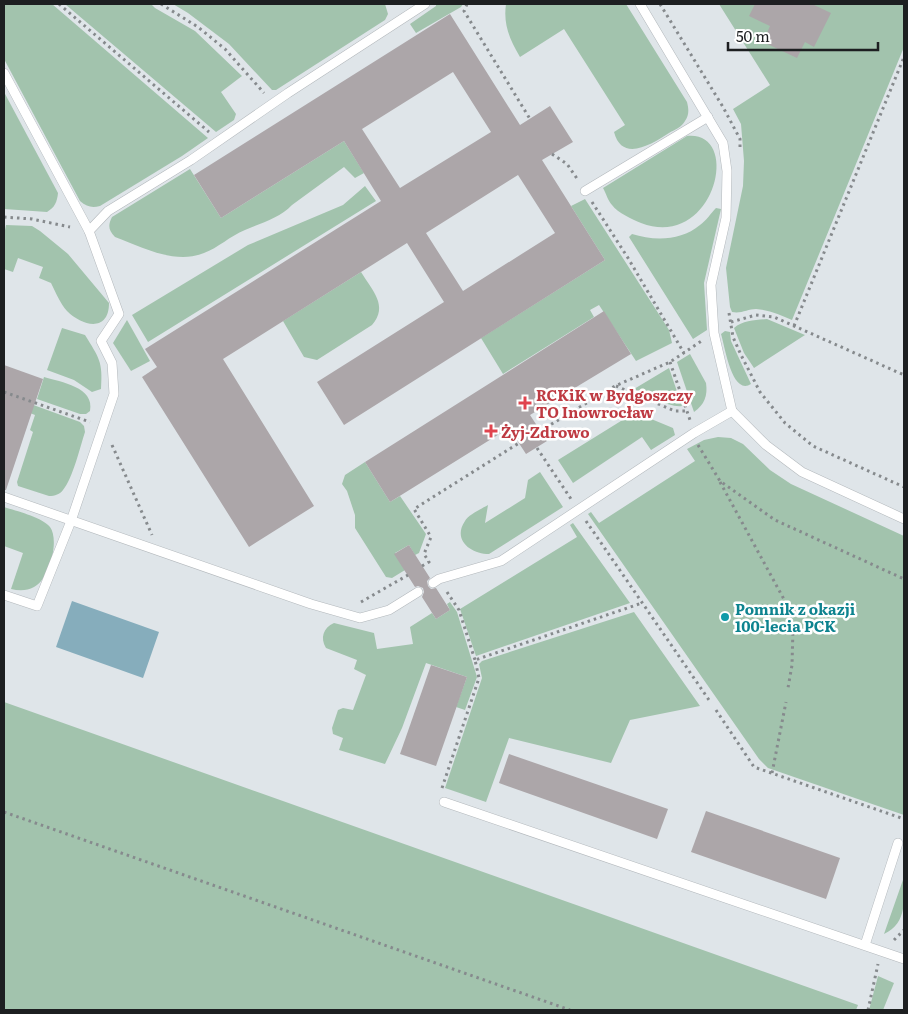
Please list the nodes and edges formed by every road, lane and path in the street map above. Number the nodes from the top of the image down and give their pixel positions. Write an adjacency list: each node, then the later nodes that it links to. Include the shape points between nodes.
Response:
1 (59, 4): 12 (path)
2 (161, 4): 9 (path, via 225,49)
3 (425, 4): 9 (lane)
4 (467, 4): 11 (path, via 464,11)
5 (640, 4): 10 (lane)
6 (660, 4): 14 (path, via 740,139)
7 (904, 57): 19 (path)
8 (4, 73): 17 (lane)
9 (273, 103): 12 (lane)
10 (708, 117): 15 (lane); 24 (lane, via 723,143 727,171 726,218 711,285 714,333)
11 (530, 119)
12 (219, 140): 17 (lane, via 108,211)
13 (552, 154): 15 (path, via 568,164)
14 (740, 157)
15 (585, 191): 20 (path)
16 (4, 217): 17 (path, via 32,219)
17 (89, 231): 33 (lane, via 119,314 101,340 112,363 114,394)
18 (727, 305): 29 (path, via 733,337 741,355 760,392 785,423 813,446)
19 (794, 326)
20 (684, 353)
21 (670, 362): 23 (path)
22 (615, 386): 23 (path, via 675,411)
23 (687, 411): 25 (path)
24 (732, 411): 25 (lane); 32 (lane, via 766,445 802,472)
25 (694, 432): 28 (path, via 700,449); 31 (lane)
26 (519, 443): 34 (path, via 414,509 431,537 424,554)
27 (537, 448): 31 (path)
28 (720, 481): 37 (path, via 775,520); 44 (path, via 786,603 793,628)
29 (904, 487)
30 (4, 497): 33 (lane)
31 (578, 510): 38 (lane, via 501,561); 41 (path)
32 (904, 519)
33 (71, 520): 40 (lane, via 37,606); 42 (lane, via 311,604)
34 (429, 562): 35 (path); 38 (path)
35 (422, 566)
36 (408, 575): 42 (path)
37 (904, 579)
38 (436, 581): 43 (path, via 459,610)
39 (418, 592): 42 (lane, via 389,610 360,618)
40 (4, 595)
41 (642, 603): 43 (path); 45 (path)
42 (343, 612)
43 (475, 660): 49 (path, via 479,678)
44 (788, 688)
45 (709, 700)
46 (786, 702): 48 (path)
47 (716, 710): 48 (path, via 754,767)
48 (772, 773): 52 (path)
49 (442, 790)
50 (444, 802): 54 (lane)
51 (4, 812): 56 (path)
52 (904, 819)
53 (898, 843): 54 (lane)
54 (865, 946): 55 (lane)
55 (904, 959)
56 (570, 1010)

